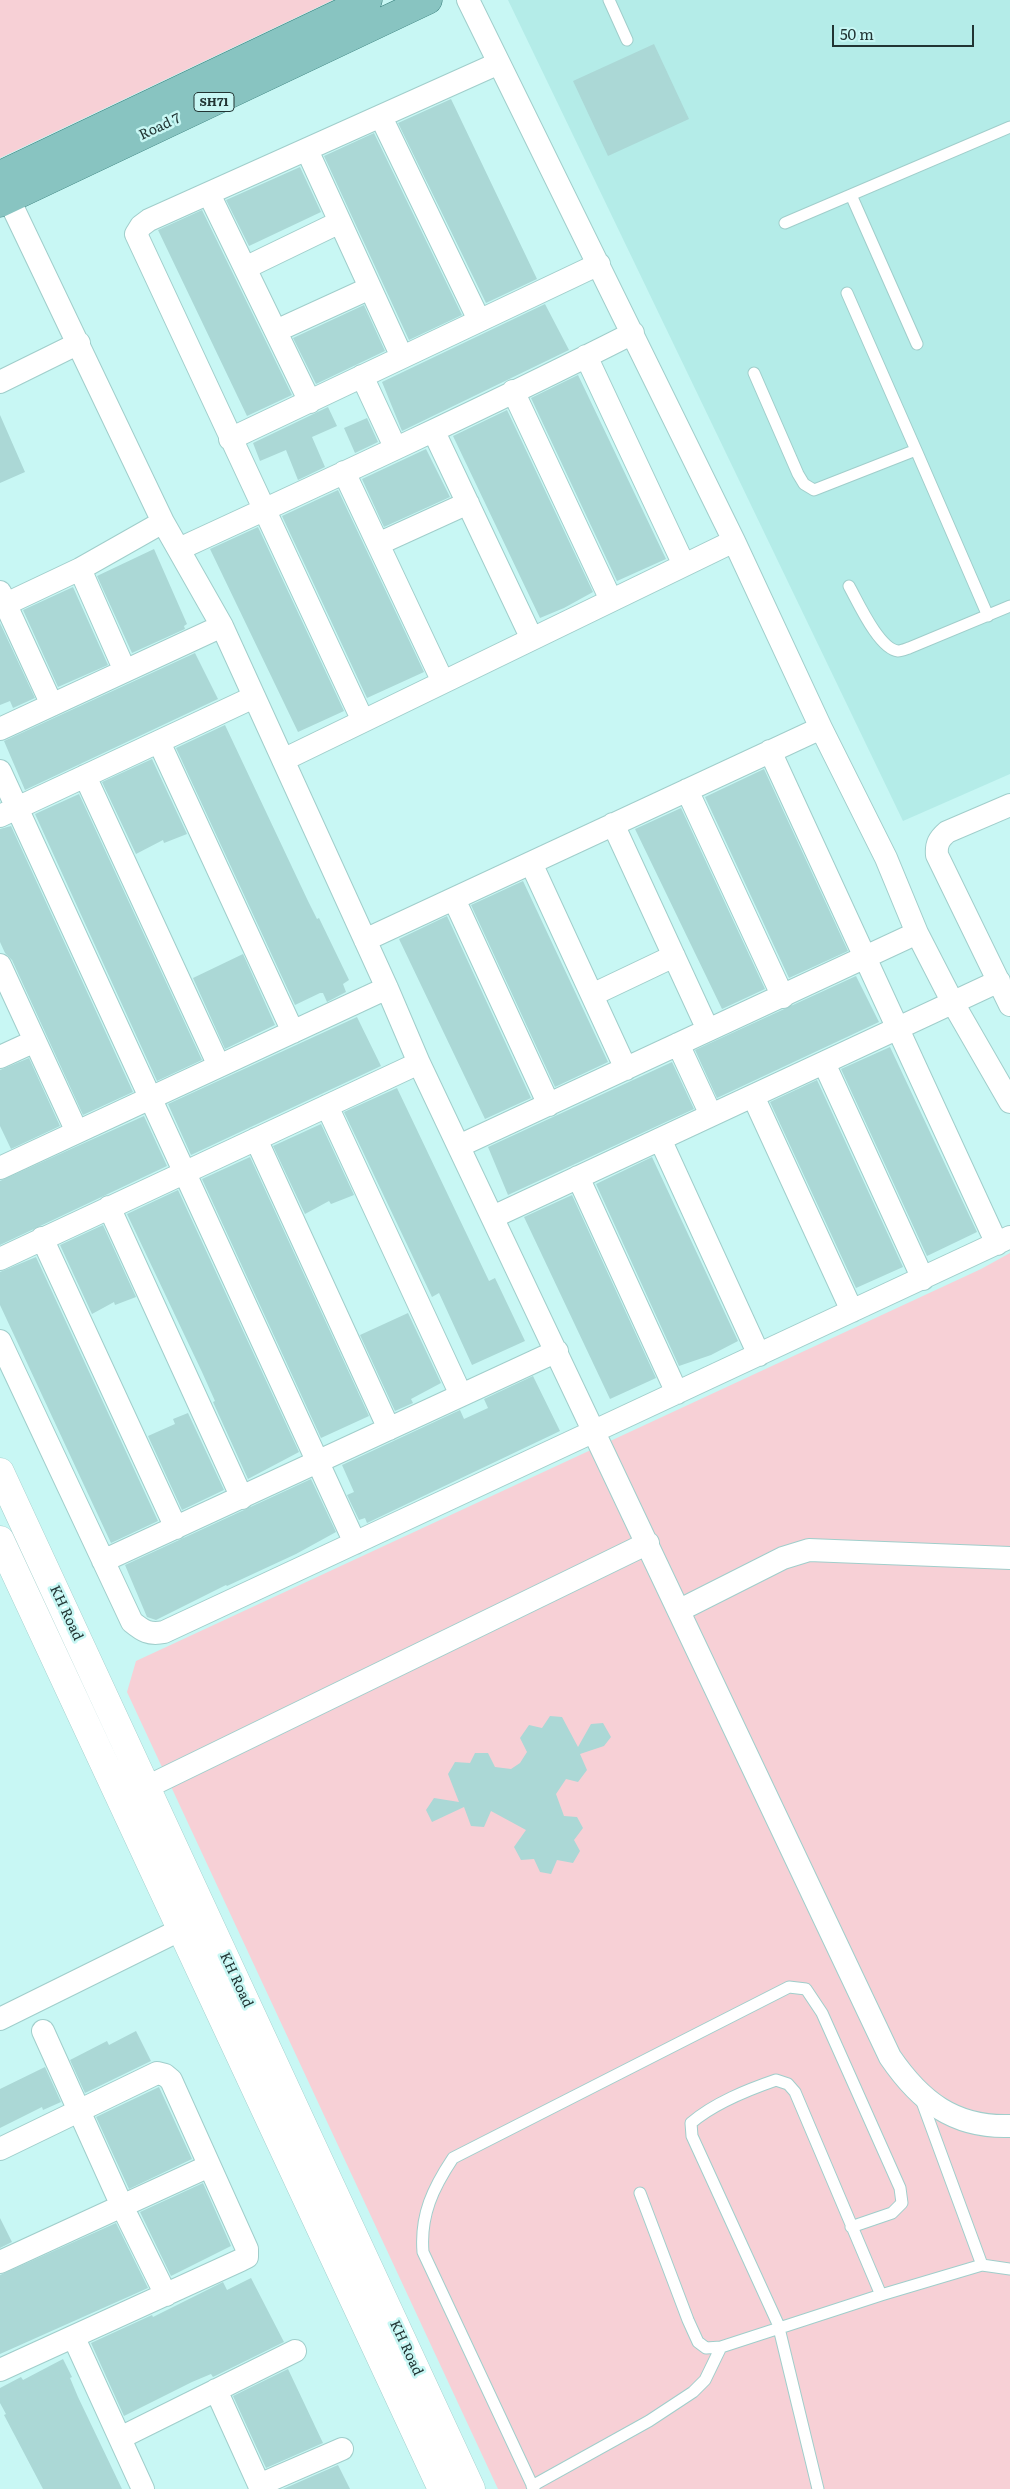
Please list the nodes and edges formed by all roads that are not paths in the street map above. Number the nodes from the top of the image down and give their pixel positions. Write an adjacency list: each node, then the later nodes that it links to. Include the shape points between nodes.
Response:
1 (368, 0): 10 (main road, Road 7 / SH71)
2 (428, 0): 10 (main road, Road 7 / SH71)
3 (468, 0): 6 (street)
4 (609, 0): 5 (lane)
5 (627, 40)
6 (500, 63): 7 (street); 15 (street)
7 (382, 117): 9 (street); 19 (street)
8 (1010, 127): 12 (lane)
9 (307, 150): 11 (street); 13 (street)
10 (2, 190): 22 (street)
11 (209, 194): 16 (street); 32 (street, via 150,220 136,234)
12 (851, 195): 14 (lane); 23 (lane)
13 (340, 222): 16 (street); 17 (street)
14 (785, 223)
15 (599, 264): 19 (street); 21 (street)
16 (245, 268): 20 (street)
17 (370, 288): 20 (street); 25 (street)
18 (847, 293): 34 (lane)
19 (479, 320): 25 (street)
20 (276, 332): 30 (street)
21 (633, 333): 24 (street); 39 (street)
22 (79, 343): 26 (street); 38 (street)
23 (917, 344)
24 (586, 356): 29 (street); 42 (street)
25 (402, 357): 28 (street)
26 (3, 373)
27 (754, 373): 34 (lane, via 798,474 804,484 814,490)
28 (362, 376): 30 (street); 33 (street)
29 (513, 391): 31 (street); 46 (street)
30 (310, 402): 32 (street)
31 (434, 432): 33 (street); 36 (street)
32 (230, 439): 37 (street)
33 (395, 447): 35 (street)
34 (916, 450): 48 (lane)
35 (344, 472): 37 (street); 40 (street)
36 (468, 503): 40 (street); 50 (street)
37 (264, 510): 41 (street); 55 (street)
38 (164, 522): 41 (street); 43 (street)
39 (734, 541): 42 (street); 56 (street)
40 (378, 544): 52 (street)
41 (179, 549): 49 (street)
42 (684, 565): 46 (street)
43 (80, 570): 45 (street); 51 (street)
44 (849, 586): 48 (lane, via 878,637 898,651)
45 (3, 598): 54 (street)
46 (611, 600): 50 (street)
47 (1010, 606): 48 (lane)
48 (988, 616)
49 (222, 626): 51 (street); 53 (street)
50 (532, 639): 52 (street)
51 (125, 671): 54 (street)
52 (443, 682): 55 (street)
53 (254, 697): 58 (street); 60 (street)
54 (52, 705): 57 (street)
55 (363, 721): 60 (street)
56 (821, 728): 59 (street); 69 (street, via 886,858)
57 (0, 729)
58 (159, 742): 62 (street); 82 (street)
59 (770, 751): 63 (street); 72 (street)
60 (283, 760): 70 (street)
61 (0, 771): 65 (street)
62 (85, 776): 65 (street); 88 (street)
63 (687, 790): 66 (street); 77 (street)
64 (1010, 805): 74 (street, via 947,832 939,839 936,848)
65 (8, 812): 91 (street)
66 (613, 824): 67 (street); 71 (street)
67 (531, 863): 68 (street); 76 (street)
68 (454, 899): 70 (street); 93 (street)
69 (917, 933): 72 (street); 78 (street)
70 (365, 940): 75 (street)
71 (674, 956): 76 (street); 81 (street)
72 (865, 957): 77 (street); 80 (street)
73 (0, 965): 83 (street)
74 (999, 982): 78 (street); 79 (street)
75 (387, 988): 82 (street); 86 (street)
76 (592, 995): 89 (street)
77 (783, 997): 81 (street)
78 (953, 1003): 80 (street); 92 (street)
79 (1010, 1005)
80 (898, 1028): 87 (street); 106 (street)
81 (708, 1030): 84 (street)
82 (293, 1032): 88 (street)
83 (35, 1041): 85 (street); 96 (street)
84 (678, 1044): 89 (street); 95 (street)
85 (0, 1058)
86 (419, 1063): 94 (street); 99 (street)
87 (824, 1063): 90 (street); 108 (street)
88 (219, 1066): 91 (street)
89 (626, 1069): 93 (street)
90 (753, 1096): 95 (street); 109 (street)
91 (150, 1098): 96 (street); 101 (street)
92 (1010, 1102)
93 (549, 1105): 99 (street)
94 (328, 1106): 97 (street); 114 (street)
95 (711, 1115): 98 (street)
96 (77, 1132): 100 (street)
97 (256, 1139): 101 (street); 115 (street)
98 (660, 1140): 102 (street); 112 (street)
99 (459, 1146): 104 (street)
100 (2, 1163)
101 (184, 1172): 103 (street); 117 (street)
102 (578, 1177): 104 (street); 113 (street)
103 (109, 1207): 105 (street); 119 (street)
104 (493, 1217): 111 (street)
105 (42, 1238): 107 (street); 120 (street)
106 (1004, 1241): 108 (street)
107 (0, 1259)
108 (923, 1278): 109 (street)
109 (852, 1312): 112 (street)
110 (0, 1341): 125 (street)
111 (557, 1351): 114 (street); 116 (street)
112 (759, 1355): 113 (street)
113 (678, 1393): 116 (street)
114 (461, 1396): 115 (street)
115 (389, 1429): 117 (street)
116 (595, 1431): 122 (street); 123 (street)
117 (318, 1462): 119 (street); 122 (street)
118 (0, 1472): 127 (main road, KH Road)
119 (242, 1498): 120 (street)
120 (176, 1528): 125 (street)
121 (0, 1540): 129 (main road, KH Road)
122 (355, 1543): 125 (street, via 152,1635 132,1622)
123 (648, 1543): 126 (street); 127 (street)
124 (1010, 1558): 126 (street, via 809,1550 783,1558)
125 (103, 1561)
126 (680, 1610): 132 (street, via 890,2057)
127 (147, 1787): 128 (main road, KH Road)
128 (207, 1916): 129 (street); 157 (main road, KH Road)
129 (182, 1929): 130 (street); 156 (main road, KH Road)
130 (0, 2019)
131 (43, 2031): 133 (street)
132 (920, 2095): 134 (street, via 957,2119); 141 (lane)
133 (79, 2112): 135 (street); 136 (street, via 157,2073 165,2075 171,2080); 138 (street)
134 (1010, 2126)
135 (0, 2149)
136 (209, 2166): 138 (street); 143 (street, via 247,2249 247,2257)
137 (640, 2193): 147 (lane, via 698,2342 706,2348)
138 (122, 2206): 140 (street); 143 (street)
139 (851, 2227): 144 (lane); 145 (lane, via 795,2092 788,2084 776,2080 763,2084 704,2112 691,2123 692,2136); 154 (lane, via 892,2214 902,2203 900,2188 822,2013 806,1989 789,1987 453,2158 435,2184 421,2230 423,2252)
140 (0, 2262)
141 (982, 2266): 142 (lane); 144 (lane)
142 (1010, 2269)
143 (166, 2295): 146 (street)
144 (880, 2295): 145 (lane)
145 (779, 2330): 147 (lane); 158 (lane)
146 (74, 2338): 149 (street); 151 (street)
147 (721, 2347): 154 (lane, via 705,2380 693,2392 650,2421)
148 (296, 2351): 150 (street)
149 (0, 2370)
150 (216, 2390): 151 (street); 153 (street)
151 (120, 2438): 155 (street)
152 (342, 2449): 153 (street)
153 (260, 2487)
154 (533, 2487)
155 (143, 2489)
156 (442, 2489)
157 (471, 2489)
158 (818, 2489)

